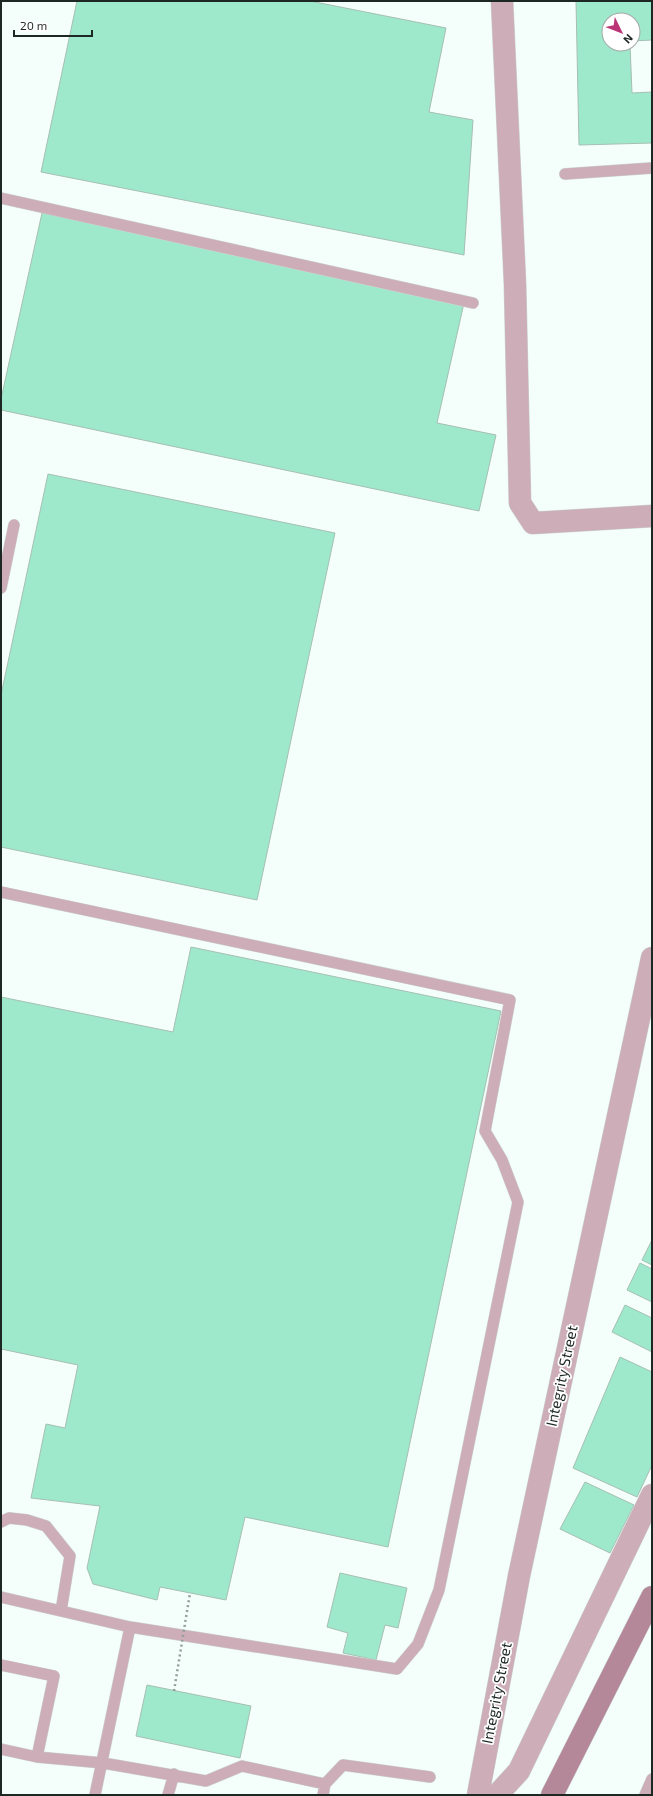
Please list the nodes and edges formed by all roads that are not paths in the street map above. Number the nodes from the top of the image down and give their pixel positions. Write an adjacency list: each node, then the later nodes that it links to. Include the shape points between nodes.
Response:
1 (502, 1): 6 (street, via 515,284 520,503 533,523)
2 (652, 168): 3 (lane)
3 (565, 174)
4 (1, 198): 5 (lane)
5 (473, 303)
6 (652, 516)
7 (14, 525): 8 (lane)
8 (1, 588)
9 (1, 892): 16 (lane, via 510,1000 485,1131 502,1160 518,1202 439,1590 418,1644 397,1669)
10 (652, 958): 28 (street, Integrity Street, via 519,1576)
11 (652, 1495): 29 (street, via 519,1771)
12 (1, 1522): 15 (lane, via 9,1518 46,1526 70,1556)
13 (1, 1597): 15 (lane)
14 (652, 1597): 30 (main road)
15 (61, 1611): 16 (lane)
16 (130, 1627): 20 (lane)
17 (1, 1665): 19 (lane, via 54,1676)
18 (1, 1749): 19 (lane)
19 (37, 1757): 20 (lane)
20 (103, 1763): 21 (lane); 25 (lane)
21 (174, 1774): 24 (lane, via 206,1781 242,1766); 26 (lane)
22 (430, 1777): 24 (lane, via 343,1765)
23 (652, 1779): 31 (lane)
24 (325, 1784): 27 (lane)
25 (95, 1795)
26 (168, 1795)
27 (323, 1795)
28 (478, 1795)
29 (497, 1795)
30 (552, 1795)
31 (645, 1795)

